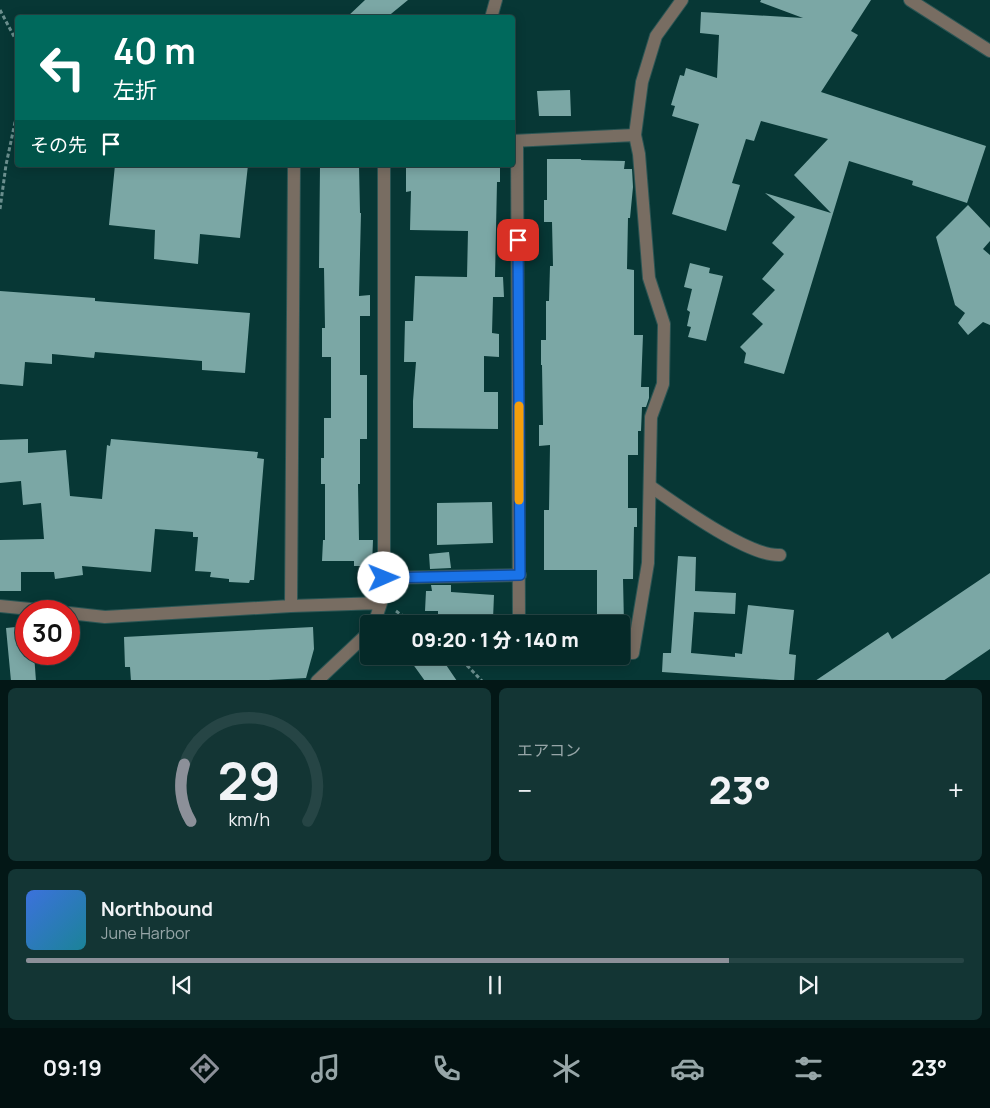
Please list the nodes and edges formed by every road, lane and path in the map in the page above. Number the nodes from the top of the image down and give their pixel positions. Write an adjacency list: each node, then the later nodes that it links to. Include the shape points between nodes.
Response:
1 (496, 0): 5 (street)
2 (682, 0): 9 (street, via 656,36 642,82)
3 (910, 0): 7 (street)
4 (0, 10): 6 (path)
5 (492, 15)
6 (15, 38)
7 (990, 51)
8 (15, 122): 13 (path)
9 (636, 135): 10 (street); 14 (street, via 649,278 664,324 664,384 651,417)
10 (515, 141): 16 (street)
11 (294, 167): 20 (street)
12 (384, 167): 17 (street)
13 (0, 209)
14 (650, 486): 15 (street, via 691,515 751,549); 26 (street, via 648,563 634,653)
15 (780, 555)
16 (520, 575): 17 (street); 24 (street)
17 (384, 578): 18 (street)
18 (381, 603): 20 (street); 23 (street)
19 (0, 606): 21 (street)
20 (291, 606): 22 (street, via 105,617)
21 (15, 608)
22 (80, 614)
23 (377, 615)
24 (519, 615)
25 (360, 640): 28 (street)
26 (630, 653)
27 (467, 665): 29 (path)
28 (317, 680)
29 (482, 680)

